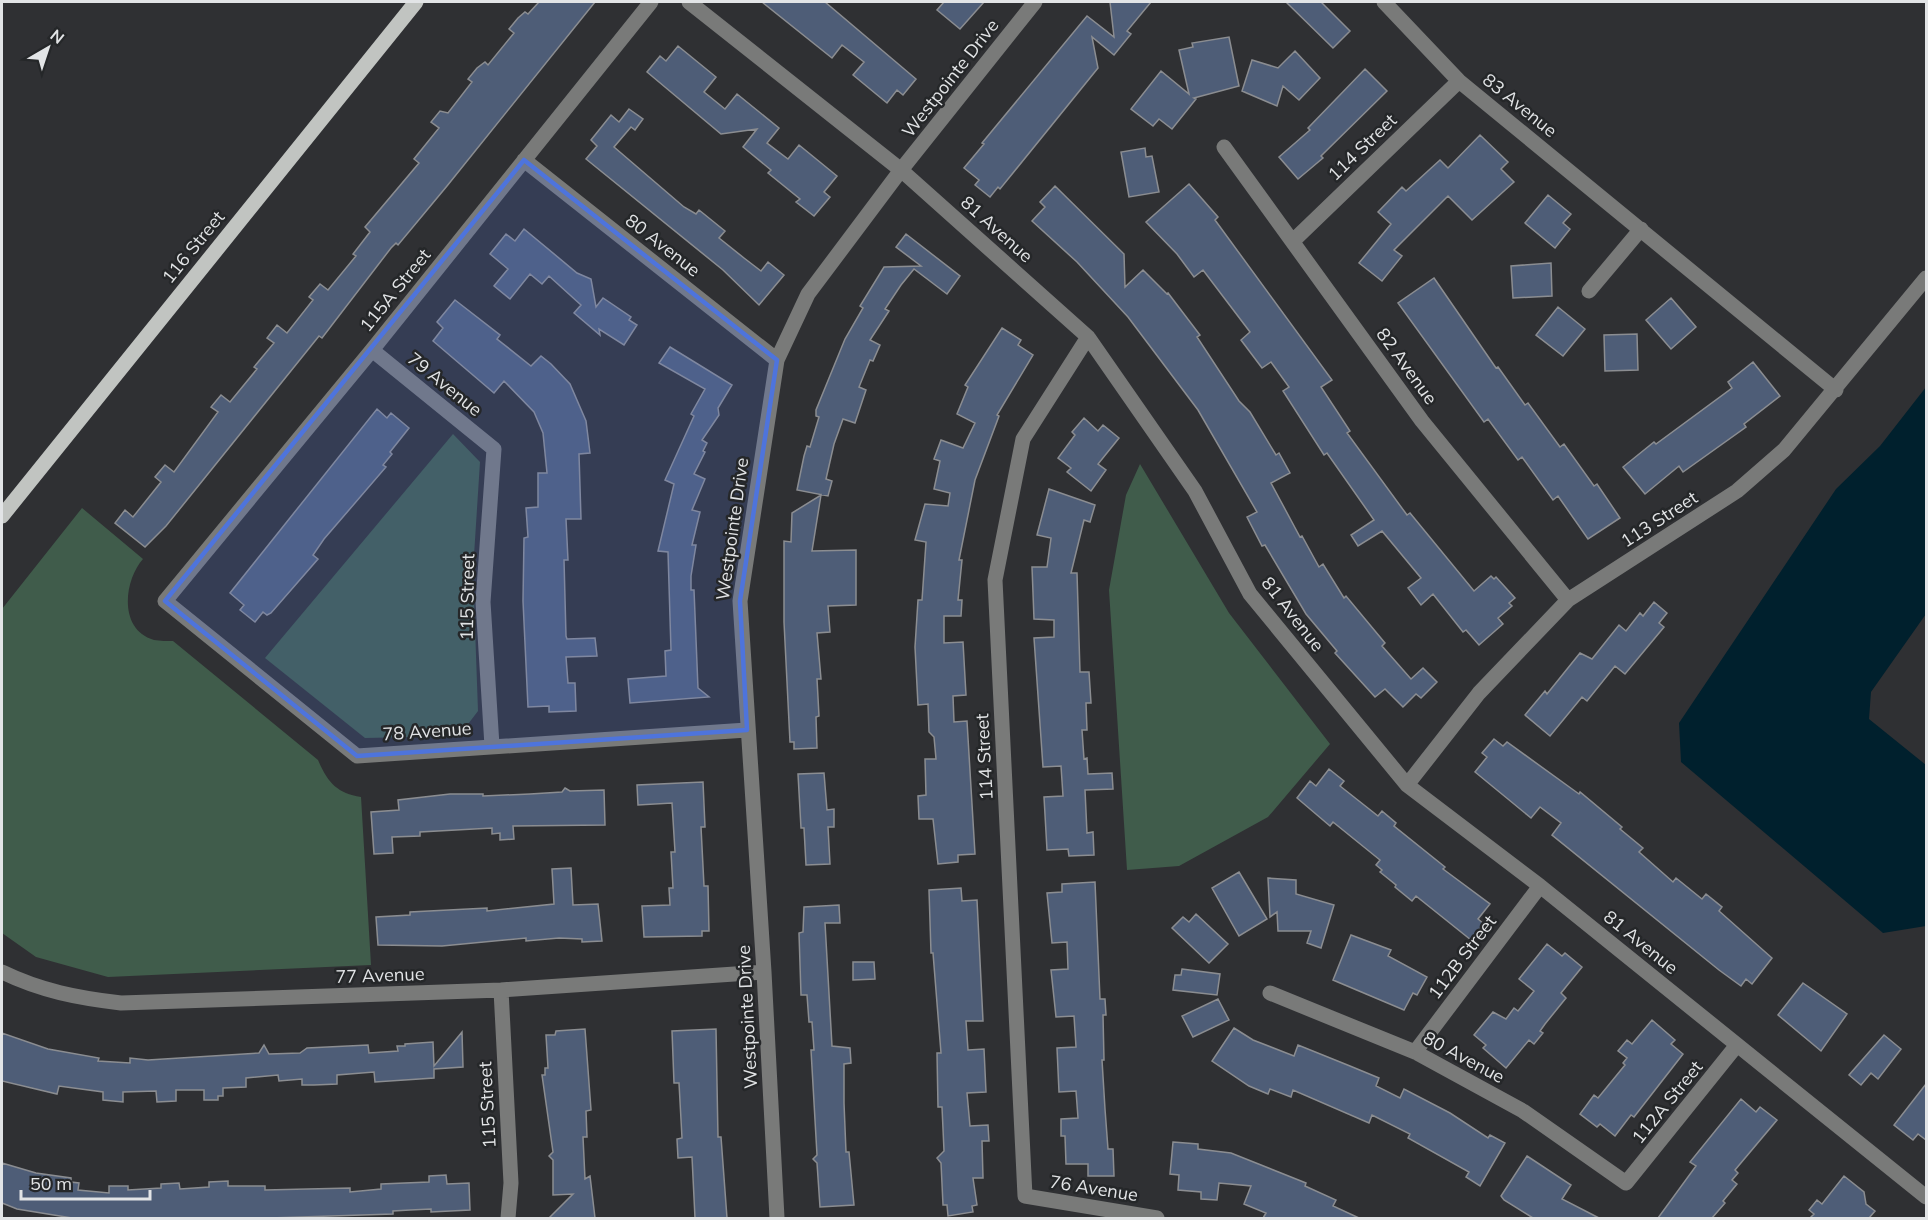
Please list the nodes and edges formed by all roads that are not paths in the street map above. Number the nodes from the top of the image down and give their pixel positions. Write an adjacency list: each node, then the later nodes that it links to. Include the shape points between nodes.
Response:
1 (416, 2): 19 (main road, 116 Street)
2 (651, 2): 8 (street, 115A Street)
3 (688, 2): 9 (street, 81 Avenue)
4 (1035, 2): 9 (street, Westpointe Drive)
5 (1384, 2): 6 (street, 83 Avenue)
6 (1459, 81): 10 (street, 83 Avenue); 11 (street, 114 Street)
7 (1224, 147): 11 (street, 82 Avenue)
8 (524, 160): 15 (street, 115A Street); 16 (street, 80 Avenue)
9 (901, 170): 14 (street, 81 Avenue); 16 (street, Westpointe Drive, via 808,294)
10 (1641, 229): 13 (street); 17 (street, 83 Avenue)
11 (1293, 241): 20 (street, 82 Avenue, via 1422,421)
12 (1926, 278): 17 (street, 113 Street)
13 (1589, 291)
14 (1088, 336): 24 (street, 81 Avenue, via 1195,491 1250,594); 33 (street, 114 Street, via 1023,439 995,580)
15 (372, 350): 18 (street, 79 Avenue); 21 (street, 115A Street)
16 (777, 360): 22 (street, Westpointe Drive, via 740,601)
17 (1836, 390): 20 (street, 113 Street, via 1784,450 1737,491)
18 (494, 449): 23 (street, 115 Street, via 483,602)
19 (2, 516)
20 (1568, 600): 24 (street, 113 Street, via 1479,693)
21 (165, 601): 23 (street, 78 Avenue, via 357,756)
22 (747, 730): 23 (street, 78 Avenue); 27 (street, Westpointe Drive)
23 (492, 746)
24 (1407, 785): 25 (street, 81 Avenue)
25 (1540, 886): 30 (street, 81 Avenue); 31 (street, 112B Street)
26 (2, 972): 28 (street, 77 Avenue, via 31,986 75,998 122,1003)
27 (764, 972): 28 (street, 77 Avenue); 36 (street, Westpointe Drive)
28 (501, 990): 35 (street, 115 Street, via 511,1182)
29 (1270, 993): 31 (street, 80 Avenue)
30 (1737, 1045): 32 (street, 112A Street); 34 (street, 81 Avenue)
31 (1415, 1052): 32 (street, 80 Avenue, via 1523,1111)
32 (1626, 1183)
33 (1025, 1196): 37 (street, 76 Avenue)
34 (1926, 1197)
35 (508, 1218)
36 (777, 1218)
37 (1157, 1218)

